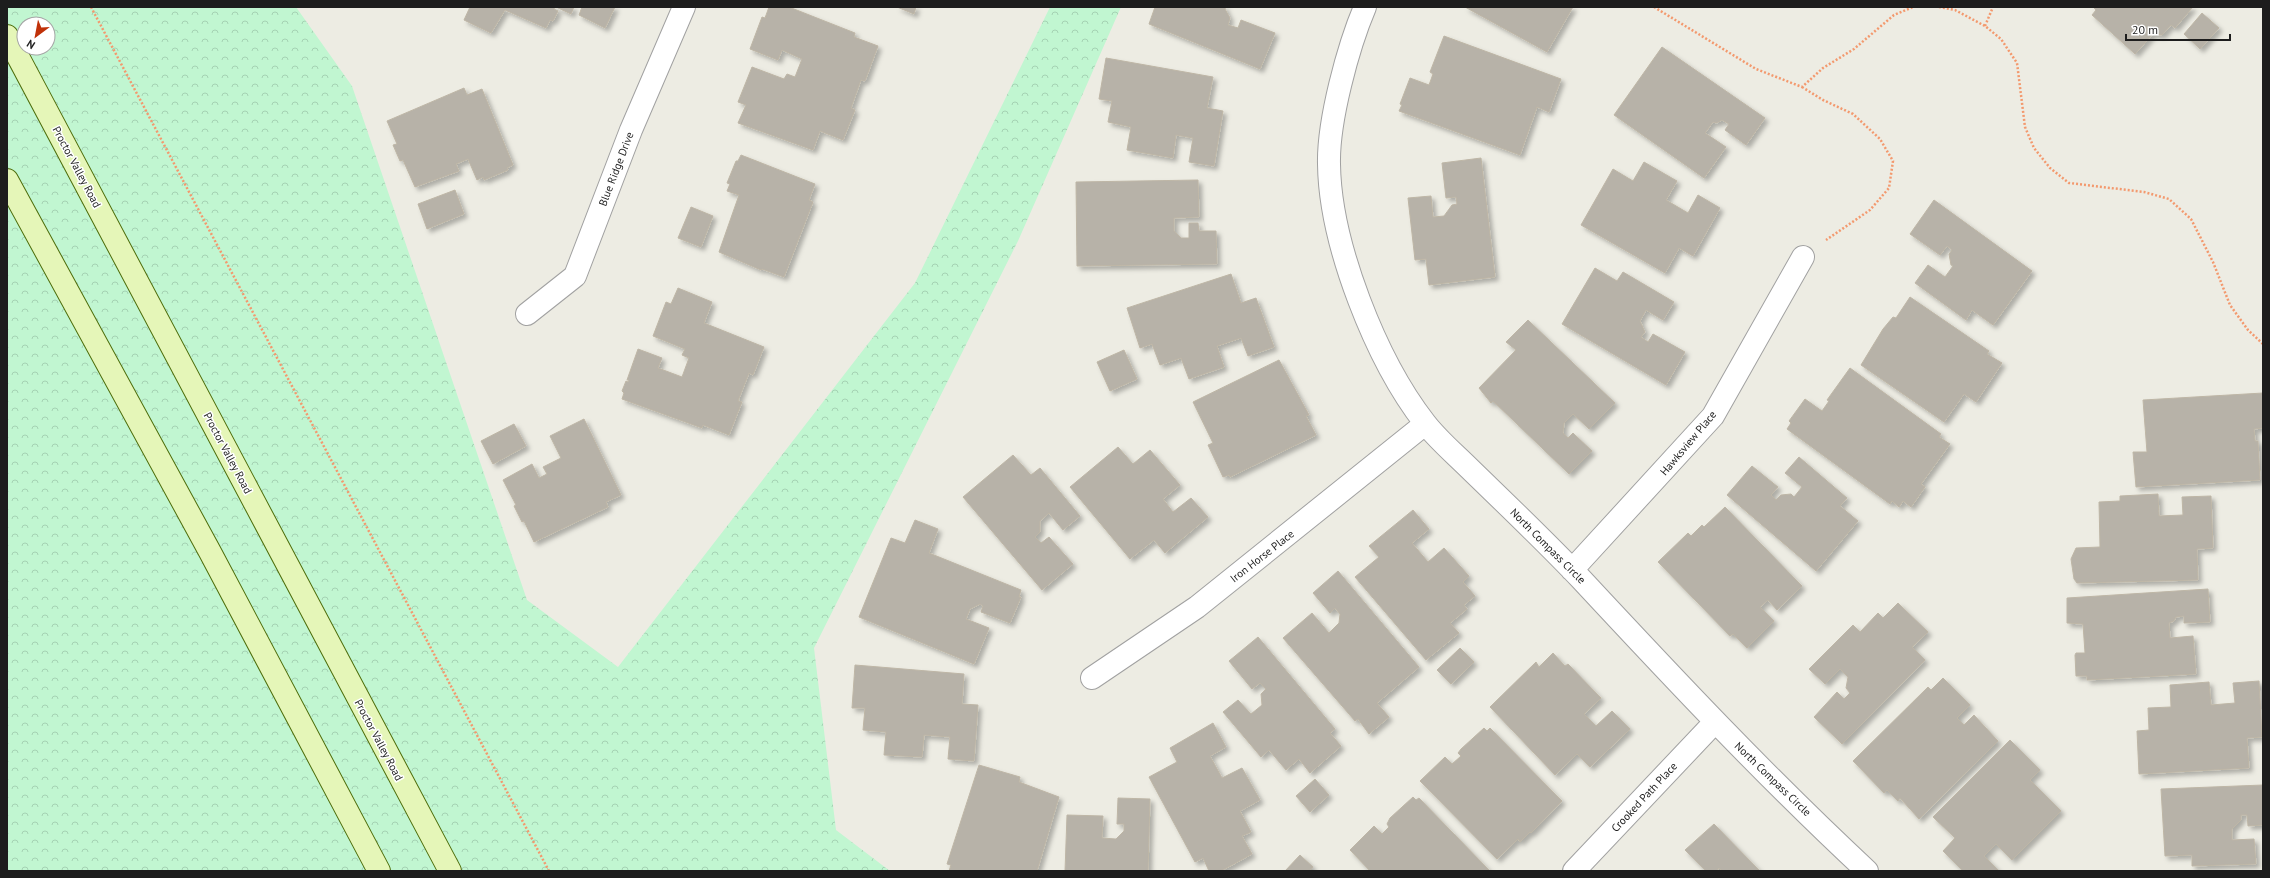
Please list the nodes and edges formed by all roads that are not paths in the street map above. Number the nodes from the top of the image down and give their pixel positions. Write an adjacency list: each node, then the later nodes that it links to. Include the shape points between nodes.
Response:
1 (684, 7): 6 (street, Blue Ridge Drive, via 631,130 575,276)
2 (1365, 7): 7 (street, North Compass Circle, via 1346,64 1335,113 1329,163 1334,204 1354,285 1397,380)
3 (7, 36): 12 (street, Proctor Valley Road)
4 (7, 180): 11 (street, via 210,552)
5 (1803, 257): 8 (street, Hawksview Place, via 1713,416)
6 (527, 314)
7 (1426, 424): 8 (street, North Compass Circle); 9 (street, Iron Horse Place, via 1197,607)
8 (1572, 570): 10 (street, North Compass Circle)
9 (1092, 678)
10 (1714, 723): 13 (street, Crooked Path Place); 14 (street, North Compass Circle)
11 (379, 871)
12 (450, 871)
13 (1574, 871)
14 (1867, 871)

